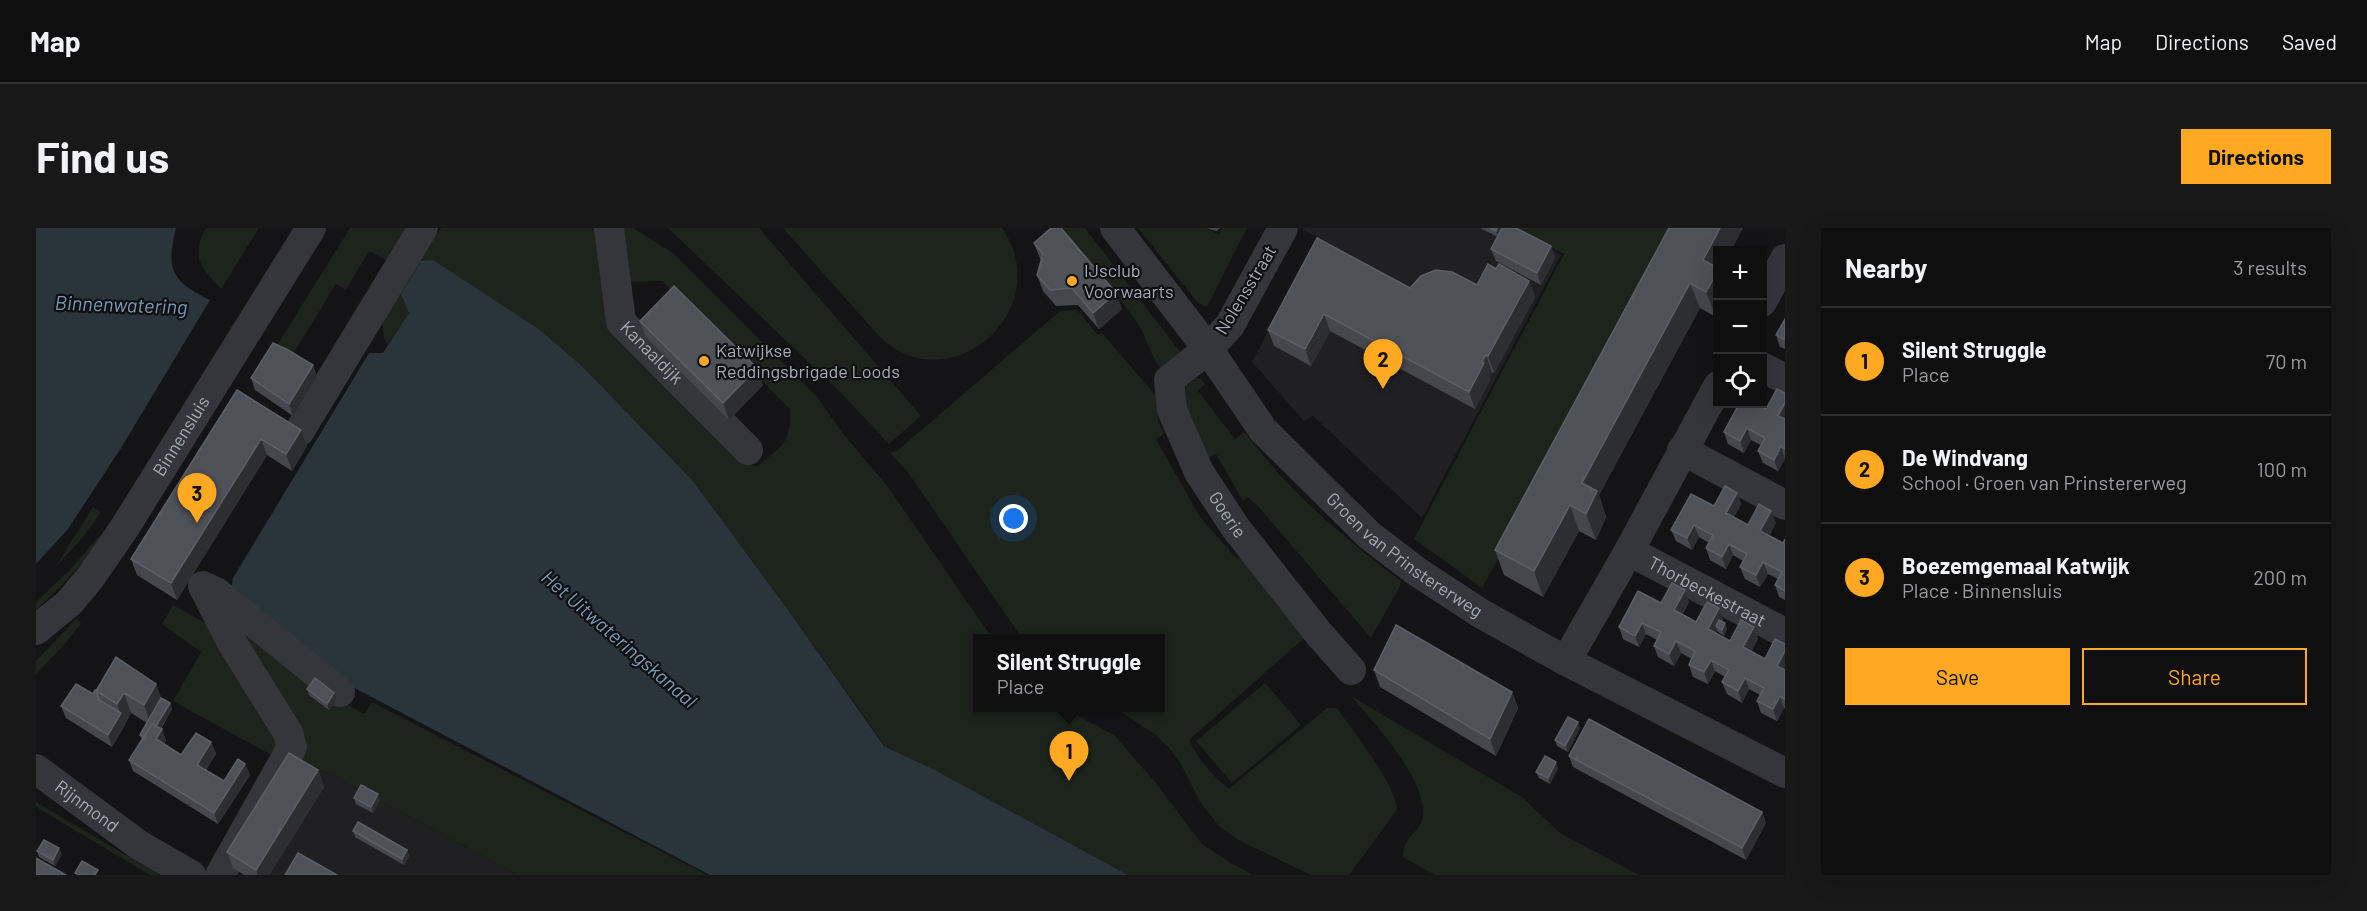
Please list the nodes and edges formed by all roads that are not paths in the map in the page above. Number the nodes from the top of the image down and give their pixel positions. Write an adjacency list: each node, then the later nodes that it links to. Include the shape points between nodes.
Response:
1 (311, 228): 17 (street, Binnensluis, via 96,570 69,603)
2 (423, 228): 12 (street)
3 (609, 228): 13 (street, Kanaaldijk, via 621,322)
4 (1115, 228): 8 (street, Groen van Prinstererweg)
5 (1283, 228): 8 (street, Nolensstraat, via 1230,325)
6 (1785, 259): 7 (street)
7 (1763, 300)
8 (1208, 350): 19 (street, Groen van Prinstererweg, via 1263,430 1356,525 1480,613); 20 (street, Goerie, via 1169,380 1172,410 1190,452 1235,527)
9 (1767, 370): 10 (street)
10 (1785, 379)
11 (1713, 395): 14 (street, Thorbeckestraat)
12 (298, 432)
13 (748, 450)
14 (1682, 450): 15 (street); 16 (street, Thorbeckestraat)
15 (1785, 505)
16 (1629, 551): 18 (street, Thorbeckestraat); 19 (street, Thorbeckestraat)
17 (36, 630)
18 (1785, 633)
19 (1566, 661): 23 (street, Groen van Prinstererweg)
20 (1351, 670)
21 (340, 692): 27 (street, via 216,592 203,586 231,641 288,733 292,747)
22 (36, 769): 25 (street, Rijnmond)
23 (1785, 773)
24 (36, 791): 25 (street, Rijnmond, via 90,824)
25 (139, 845): 26 (street, Rijnmond)
26 (191, 875)
27 (220, 875)

